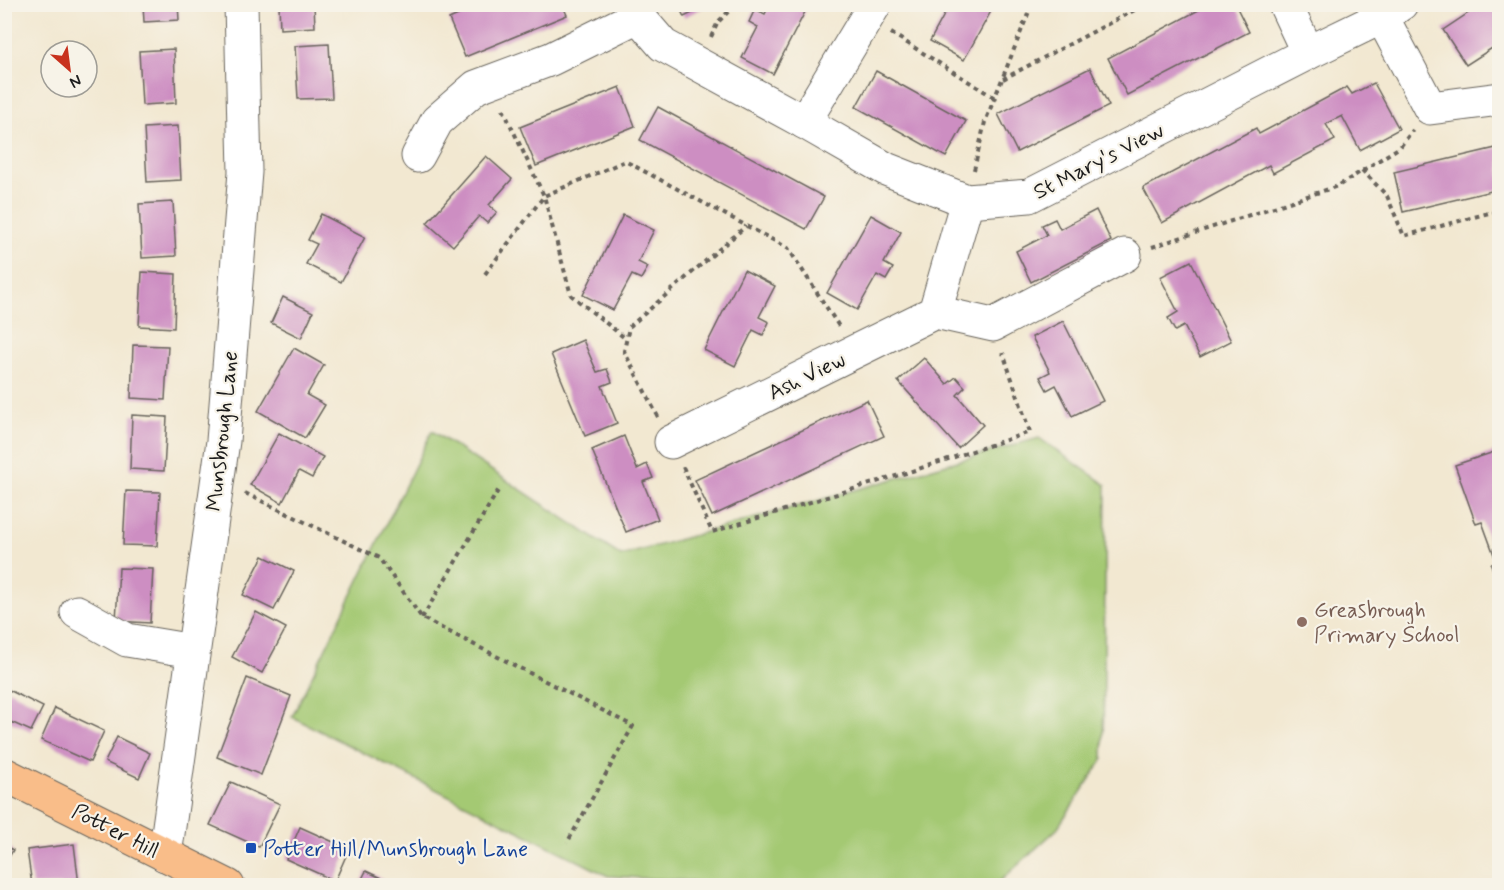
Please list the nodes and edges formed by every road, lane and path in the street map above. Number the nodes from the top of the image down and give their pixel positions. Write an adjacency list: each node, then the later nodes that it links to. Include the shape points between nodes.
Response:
1 (241, 4): 30 (street, Munsbrough Lane, via 245,172)
2 (736, 4): 10 (path, via 718,22)
3 (1032, 4): 11 (path)
4 (1146, 4): 11 (path)
5 (1285, 4): 9 (street)
6 (635, 10): 10 (street, St Mary's View, via 663,45); 12 (street, St Mary's View, via 551,58)
7 (1392, 11): 9 (street, St Mary's View); 15 (street)
8 (871, 12): 13 (path); 16 (street)
9 (1308, 52): 20 (street, St Mary's View, via 1029,196)
10 (698, 65): 16 (street, St Mary's View)
11 (1002, 80): 13 (path)
12 (490, 82): 17 (street, St Mary's View, via 476,87 437,121); 19 (path)
13 (995, 98): 20 (path, via 985,122)
14 (1500, 99): 15 (street)
15 (1430, 108): 18 (path, via 1400,147)
16 (804, 122): 20 (street, St Mary's View, via 886,170)
17 (418, 156)
18 (1362, 170): 21 (path, via 1387,196 1404,236); 23 (path, via 1338,186)
19 (544, 196): 22 (path, via 625,161); 24 (path); 27 (path, via 571,295)
20 (967, 201): 25 (street)
21 (1500, 210)
22 (746, 226): 27 (path, via 629,327); 28 (path, via 788,248)
23 (1125, 255): 26 (street)
24 (485, 274)
25 (935, 312): 26 (street); 28 (street, Ash View)
26 (993, 324): 29 (path, via 1030,432 712,532)
27 (626, 339): 29 (path, via 624,351)
28 (855, 351): 29 (street, Ash View)
29 (671, 442)
30 (217, 480): 33 (path, via 379,558); 34 (street, Munsbrough Lane)
31 (499, 489): 33 (path)
32 (77, 612): 34 (street, via 127,639)
33 (422, 618): 36 (path, via 633,726)
34 (193, 651): 37 (street, Munsbrough Lane)
35 (5, 776): 37 (main road, Potter Hill)
36 (567, 843)
37 (165, 855): 38 (main road, Potter Hill)
38 (192, 877): 39 (main road, Potter Hill)
39 (228, 885)

